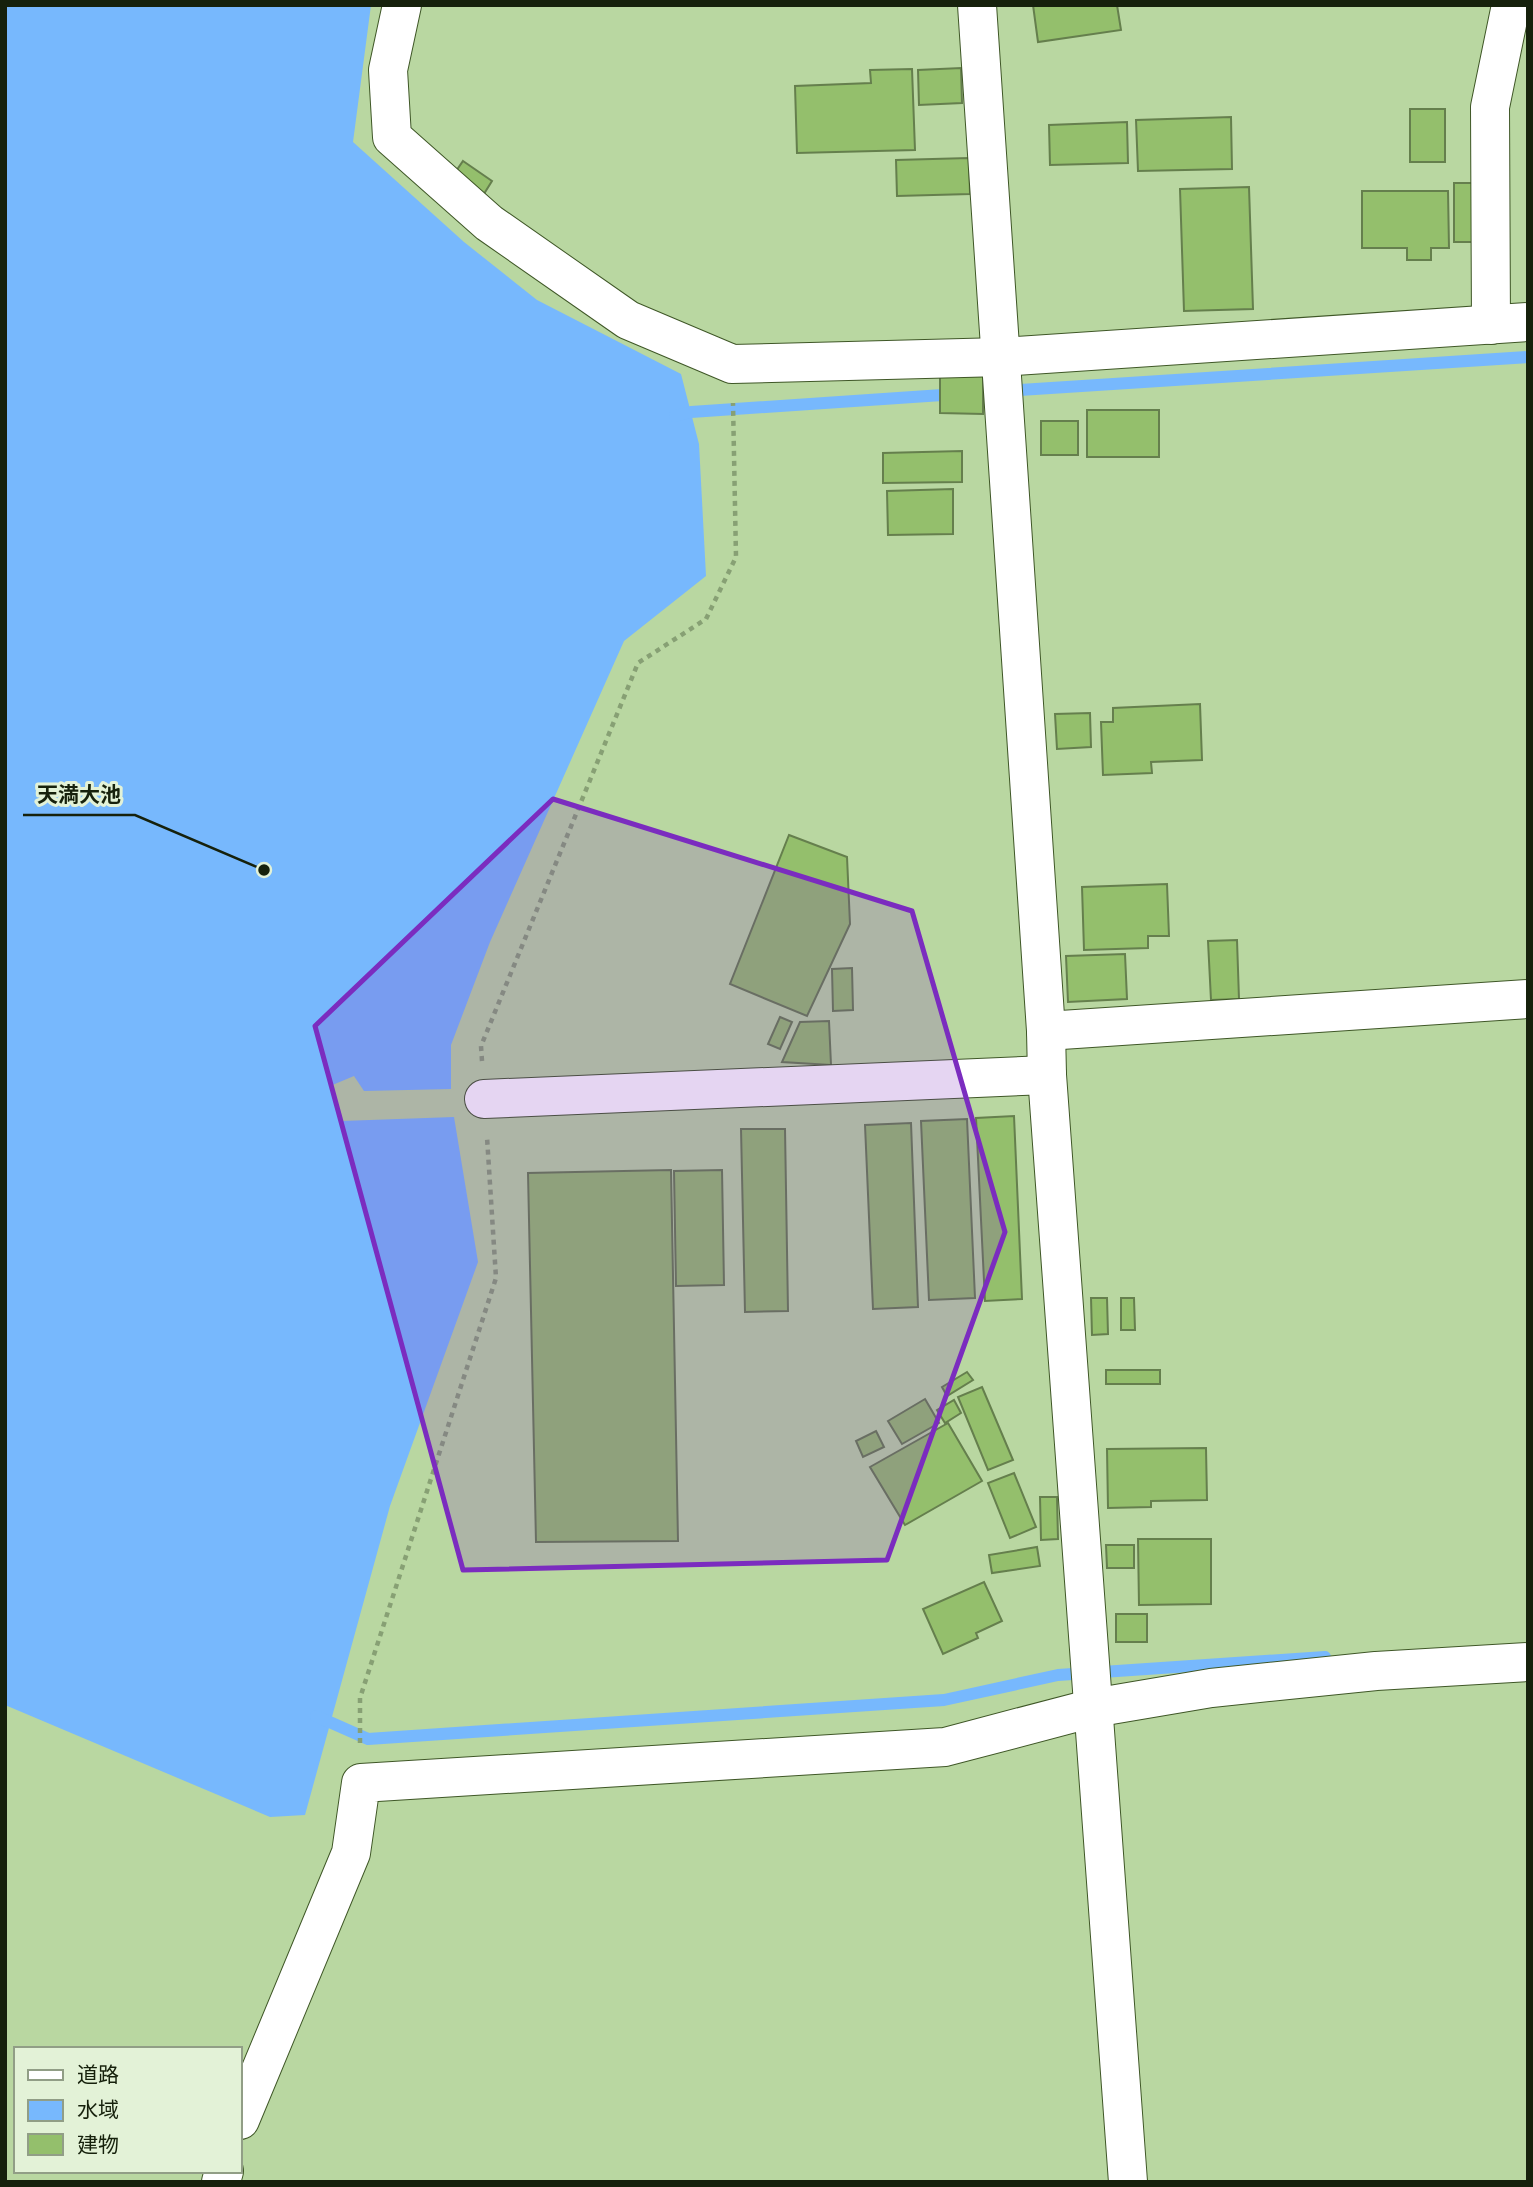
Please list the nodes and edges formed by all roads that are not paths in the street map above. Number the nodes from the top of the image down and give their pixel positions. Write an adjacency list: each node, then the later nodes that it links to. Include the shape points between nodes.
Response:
1 (402, 5): 5 (street, via 388,70 392,137 489,223 628,320 732,364)
2 (977, 5): 5 (street)
3 (1511, 5): 4 (street, via 1490,107)
4 (1509, 324): 5 (street)
5 (1002, 357): 7 (street)
6 (1528, 999): 7 (street)
7 (1046, 1031): 8 (street)
8 (1047, 1074): 9 (street); 11 (street)
9 (484, 1099)
10 (1528, 1662): 11 (street, via 1211,1688)
11 (1093, 1709): 12 (street, via 945,1746 361,1783 351,1853); 13 (street)
12 (242, 2114)
13 (1128, 2182)

